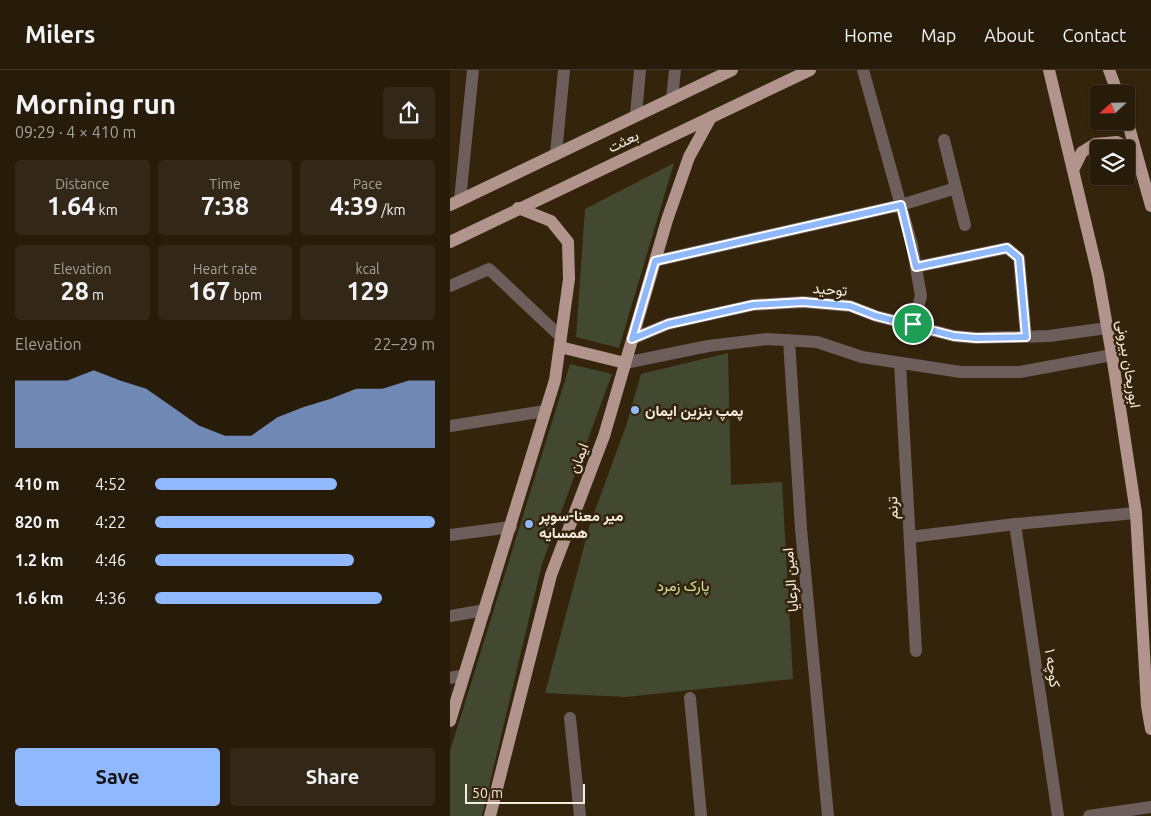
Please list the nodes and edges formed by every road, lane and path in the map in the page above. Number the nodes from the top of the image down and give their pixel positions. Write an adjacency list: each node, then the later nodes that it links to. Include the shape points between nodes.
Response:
1 (473, 70): 21 (street)
2 (564, 70): 17 (street)
3 (640, 70): 12 (street)
4 (674, 70): 11 (street)
5 (731, 70): 11 (main road, بعثت)
6 (810, 70): 13 (main road, بعثت)
7 (863, 70): 22 (street)
8 (1049, 70): 18 (main road, ابوریحان بیرونی)
9 (1109, 70): 10 (main road)
10 (1115, 85)
11 (672, 98): 12 (main road, بعثت)
12 (636, 115): 17 (main road, بعثت)
13 (711, 117): 24 (main road, بعثت); 27 (main road, ایمان, via 689,157)
14 (1130, 130): 16 (main road)
15 (944, 140): 19 (street)
16 (1136, 152): 18 (main road, via 1117,142 1095,144 1082,152); 23 (main road)
17 (556, 154): 21 (main road, بعثت)
18 (1073, 170): 31 (main road, ابوریحان بیرونی)
19 (956, 188): 22 (street); 25 (street)
20 (450, 190): 21 (street)
21 (455, 203)
22 (901, 205): 27 (street); 28 (street)
23 (1151, 206)
24 (518, 208): 26 (main road, بعثت); 35 (main road, via 551,221 568,242 569,279)
25 (965, 225)
26 (450, 242)
27 (655, 261): 33 (main road, ایمان)
28 (916, 267): 30 (street, via 922,296); 32 (street, via 1007,248 1019,258)
29 (450, 286): 35 (street, via 489,268)
30 (913, 324): 32 (street, توحید, via 954,336); 33 (street, توحید, via 850,306 753,305 668,324)
31 (1107, 328): 32 (street, توحید); 36 (main road, ابوریحان بیرونی)
32 (1026, 337)
33 (632, 339): 38 (main road, ایمان)
34 (789, 340): 37 (street, via 817,342 862,357); 38 (street, via 767,339 708,346); 59 (street, امین الرعایا, via 801,529)
35 (560, 342): 38 (main road); 39 (main road, via 555,380)
36 (1112, 355): 37 (street, via 1020,372 961,372); 41 (main road, ابوریحان بیرونی)
37 (900, 363): 45 (street, ترنم)
38 (625, 364): 56 (main road, ایمان, via 604,436 551,575)
39 (545, 412): 40 (street); 43 (main road)
40 (450, 426)
41 (1136, 513): 42 (street); 54 (main road, ابوریحان بیرونی)
42 (1015, 524): 45 (street); 60 (street, کوچه ۱)
43 (511, 527): 44 (street); 46 (main road)
44 (450, 535)
45 (910, 537): 48 (street, ترنم)
46 (485, 610): 47 (street); 49 (main road)
47 (450, 616)
48 (916, 651)
49 (464, 676): 50 (street); 52 (main road)
50 (450, 678)
51 (690, 698): 58 (street)
52 (451, 714)
53 (570, 718): 57 (street)
54 (1151, 729)
55 (1151, 807): 61 (street)
56 (490, 816)
57 (580, 816)
58 (701, 816)
59 (828, 816)
60 (1058, 816)
61 (1089, 816)

